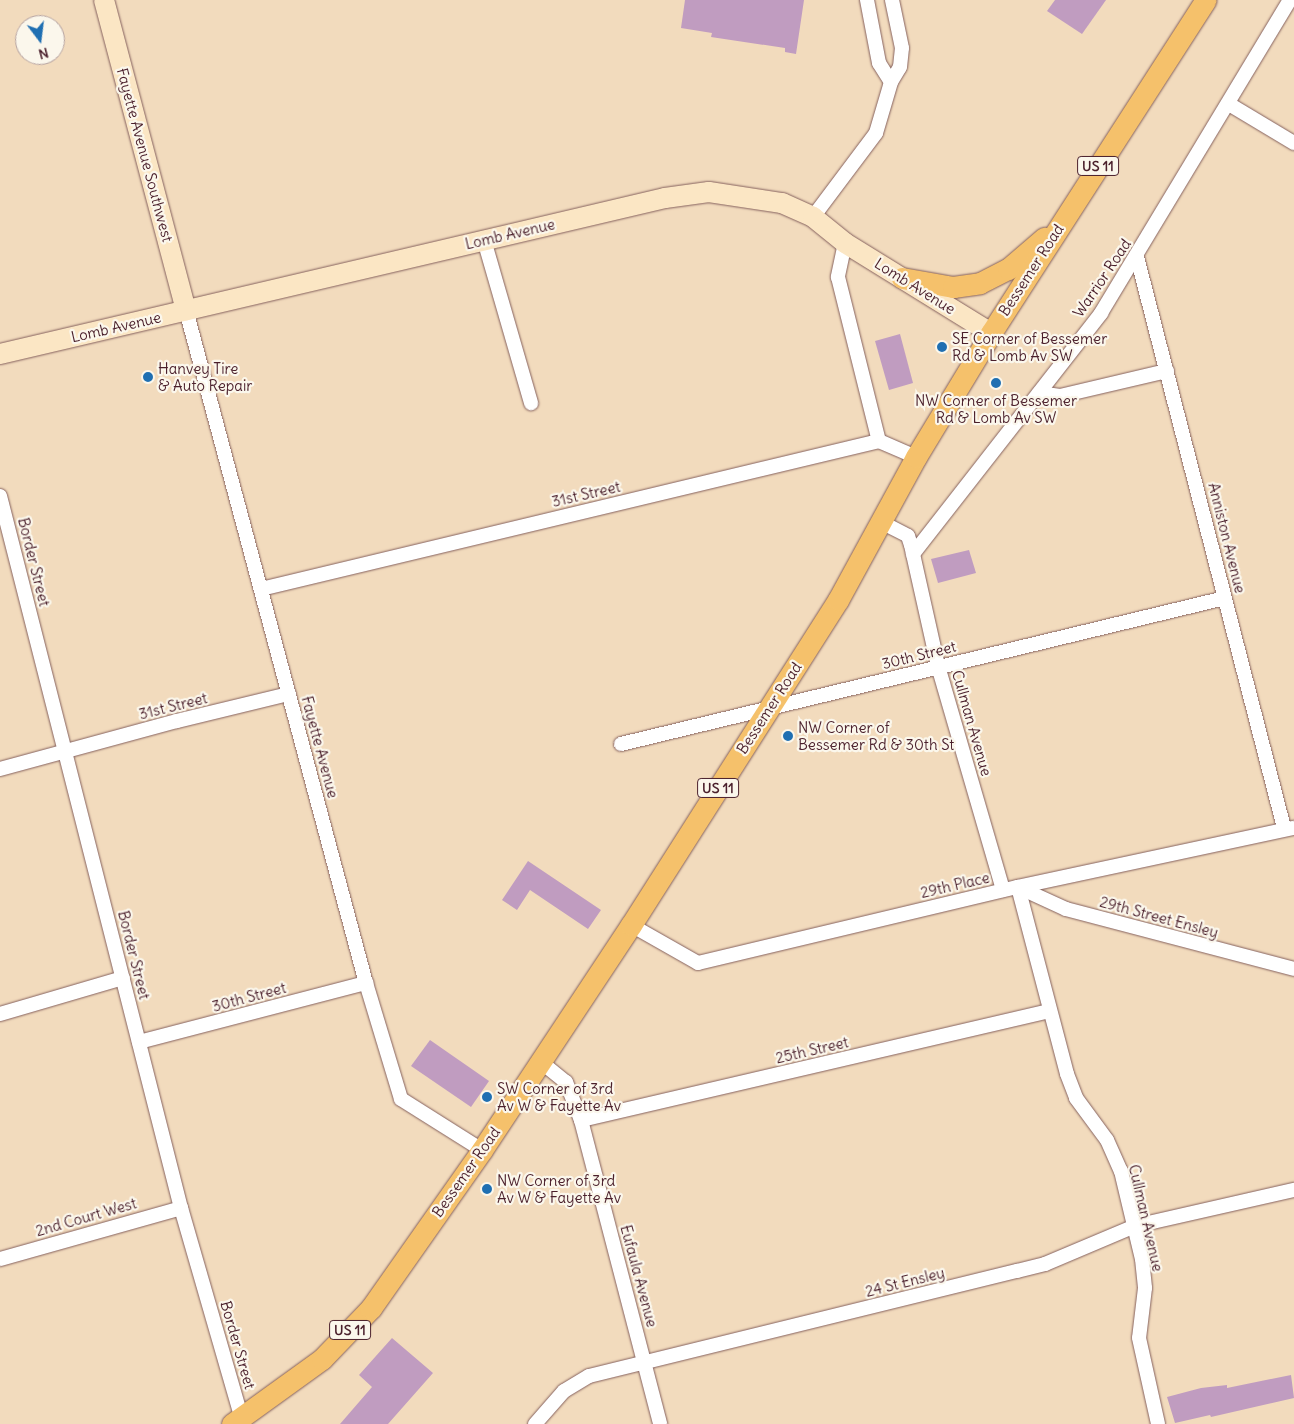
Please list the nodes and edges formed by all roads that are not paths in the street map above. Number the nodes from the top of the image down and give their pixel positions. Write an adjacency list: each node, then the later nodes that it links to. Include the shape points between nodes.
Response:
1 (104, 0): 15 (main road, Fayette Avenue Southwest)
2 (867, 0): 6 (street, via 879,63)
3 (892, 0): 6 (street, via 902,48 900,67)
4 (1206, 0): 10 (main road, Bessemer Road / US 11)
5 (1290, 0): 7 (street, Warrior Road)
6 (891, 82): 9 (street, via 876,133)
7 (1229, 104): 8 (street); 13 (street, Warrior Road)
8 (1294, 143)
9 (813, 217): 11 (main road, Lomb Avenue, via 782,204 709,192 664,198); 12 (main road, Lomb Avenue)
10 (1063, 221): 14 (main road, via 1008,269 980,284 953,288); 16 (main road, Bessemer Road / US 11)
11 (484, 240): 15 (main road, Lomb Avenue); 20 (street)
12 (845, 243): 14 (main road, Lomb Avenue); 21 (street, via 838,277)
13 (1137, 257): 18 (street, Anniston Avenue); 19 (street, Warrior Road, via 1101,313)
14 (902, 278): 16 (main road, Lomb Avenue)
15 (186, 310): 17 (main road, Lomb Avenue); 27 (street, Fayette Avenue)
16 (991, 333): 22 (main road, Bessemer Road / US 11)
17 (0, 354)
18 (1167, 371): 19 (street, via 1060,396); 28 (street, Anniston Avenue)
19 (1039, 393): 26 (street, Warrior Road)
20 (530, 403)
21 (879, 441): 22 (street); 27 (street, 31st Street)
22 (916, 457): 24 (main road, Bessemer Road / US 11)
23 (0, 496): 25 (street, Border Street)
24 (881, 522): 26 (street, Cullman Avenue, via 908,536); 31 (main road, Bessemer Road / US 11, via 838,600)
25 (6, 541): 33 (street, Border Street)
26 (913, 554): 29 (street, Cullman Avenue)
27 (261, 589): 30 (street, Fayette Avenue)
28 (1225, 598): 29 (street, 30th Street); 35 (street, Anniston Avenue)
29 (938, 666): 31 (street, 30th Street); 37 (street, Cullman Avenue)
30 (290, 694): 33 (street, 31st Street); 41 (street, Fayette Avenue)
31 (768, 710): 32 (street, 30th Street); 38 (main road, Bessemer Road / US 11)
32 (621, 744)
33 (64, 750): 34 (street, 31st Street); 40 (street, Border Street)
34 (0, 769)
35 (1289, 828): 36 (street, 29th Place)
36 (1018, 887): 37 (street, 29th Place); 39 (street, 29th Street Ensley, via 1066,909); 42 (street, Cullman Avenue)
37 (1003, 890): 38 (street, 29th Place, via 698,963)
38 (632, 925): 45 (main road, Bessemer Road / US 11)
39 (1294, 969)
40 (123, 978): 43 (street); 44 (street, Border Street)
41 (366, 983): 44 (street, 30th Street); 47 (street, Fayette Avenue, via 401,1099)
42 (1050, 1011): 46 (street, 25th Street); 50 (street, Cullman Avenue, via 1076,1098 1106,1140 1122,1171)
43 (0, 1014)
44 (139, 1042): 49 (street, Border Street)
45 (541, 1062): 46 (street, Eufaula Avenue, via 566,1082); 47 (main road, Bessemer Road / US 11)
46 (581, 1120): 52 (street, Eufaula Avenue)
47 (482, 1150): 53 (main road, Bessemer Road / US 11, via 371,1308 322,1359)
48 (1294, 1190): 50 (street, 24 St Ensley)
49 (181, 1208): 51 (street, 2nd Court West); 53 (street, Border Street)
50 (1135, 1226): 52 (street, 24 St Ensley, via 1036,1267); 56 (street, Cullman Avenue, via 1145,1288 1139,1338)
51 (0, 1259)
52 (644, 1362): 54 (street, 24 St Ensley, via 589,1376 564,1391); 55 (street, Eufaula Avenue)
53 (237, 1422)
54 (535, 1424)
55 (660, 1424)
56 (1158, 1424)

